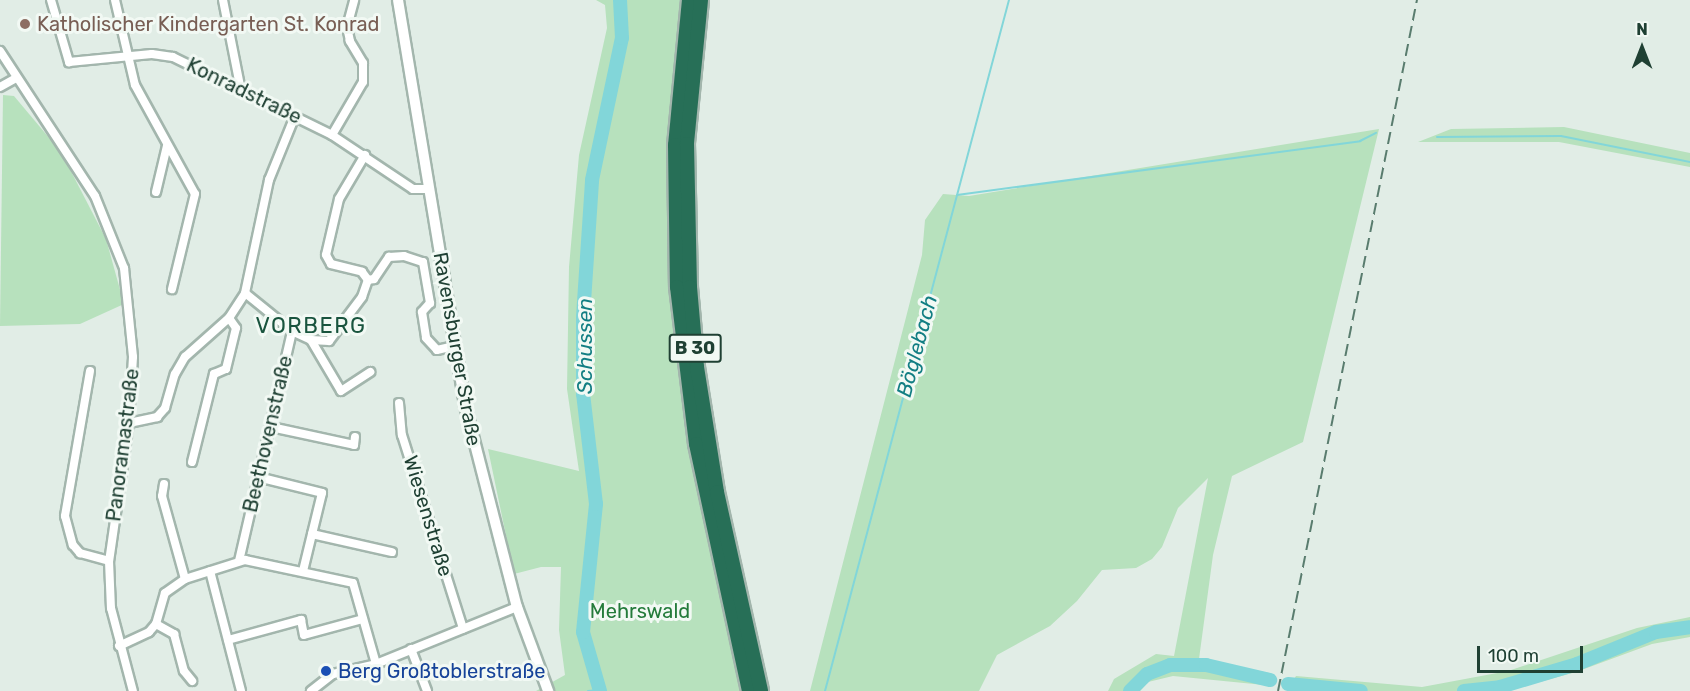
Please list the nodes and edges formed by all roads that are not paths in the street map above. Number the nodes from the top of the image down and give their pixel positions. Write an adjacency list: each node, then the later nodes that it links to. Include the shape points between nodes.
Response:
1 (51, 0): 9 (street, Konradstraße, via 69,62)
2 (116, 0): 9 (street)
3 (223, 0): 11 (street)
4 (354, 0): 14 (street, via 347,27 363,63 363,82)
5 (398, 0): 17 (main road, Ravensburger Straße)
6 (689, 0): 56 (highway, B 30, via 678,90 674,207 683,356 706,495)
7 (701, 0): 57 (highway, B 30, via 687,144 690,286 697,367 715,482)
8 (0, 51): 10 (street, Panoramastraße)
9 (128, 55): 11 (street, Konradstraße, via 173,57); 15 (street, via 135,85)
10 (16, 78): 12 (street); 29 (street, Panoramastraße, via 79,169 119,252 130,298 133,357)
11 (240, 86): 13 (street, Konradstraße)
12 (0, 87)
13 (295, 116): 14 (street, Konradstraße); 21 (street, via 269,180)
14 (332, 135): 16 (street, Konradstraße)
15 (167, 146): 18 (street); 20 (street, via 195,194)
16 (364, 155): 17 (street, Konradstraße, via 412,189); 19 (street, via 339,199 326,255 331,264 362,272)
17 (429, 189): 25 (main road, Ravensburger Straße)
18 (156, 192)
19 (368, 280): 24 (street, via 362,297 329,341); 25 (street, via 375,279 389,257 404,256 423,262 430,303 422,312 426,338 437,350)
20 (172, 289)
21 (245, 293): 22 (street); 23 (street, Beethovenstraße)
22 (229, 318): 29 (street, via 185,357 175,374 165,408 157,417); 32 (street, via 236,328 226,369 214,374)
23 (292, 331): 24 (street); 30 (street, Beethovenstraße)
24 (311, 340): 27 (street, via 341,391)
25 (454, 346): 42 (main road, Ravensburger Straße, via 482,480)
26 (90, 371): 37 (street, via 65,516 73,545 80,553)
27 (370, 372)
28 (399, 403): 45 (street, Wiesenstraße, via 402,435)
29 (129, 423): 37 (street, Panoramastraße)
30 (271, 427): 31 (street, via 354,445); 33 (street, Beethovenstraße)
31 (355, 437)
32 (192, 462)
33 (258, 477): 35 (street, via 322,493); 38 (street, Beethovenstraße)
34 (164, 484): 41 (street, via 162,496)
35 (312, 534): 36 (street); 40 (street)
36 (392, 552)
37 (109, 561): 47 (street, Panoramastraße, via 111,608)
38 (239, 561): 39 (street); 40 (street)
39 (210, 571): 41 (street); 46 (street)
40 (303, 571): 43 (street, via 353,582)
41 (185, 579): 44 (street, via 165,593)
42 (517, 607): 45 (street); 55 (main road, Ravensburger Straße)
43 (363, 620): 46 (street, via 304,635 301,620); 49 (street)
44 (156, 624): 47 (street, via 149,632); 50 (street, via 174,634 184,671)
45 (463, 629): 48 (street)
46 (228, 640): 52 (street)
47 (119, 646): 51 (street, Panoramastraße)
48 (411, 649): 49 (street); 54 (street)
49 (376, 664): 53 (street, via 333,674)
50 (192, 681)
51 (133, 691)
52 (242, 691)
53 (311, 691)
54 (427, 691)
55 (548, 691)
56 (749, 691)
57 (761, 691)

